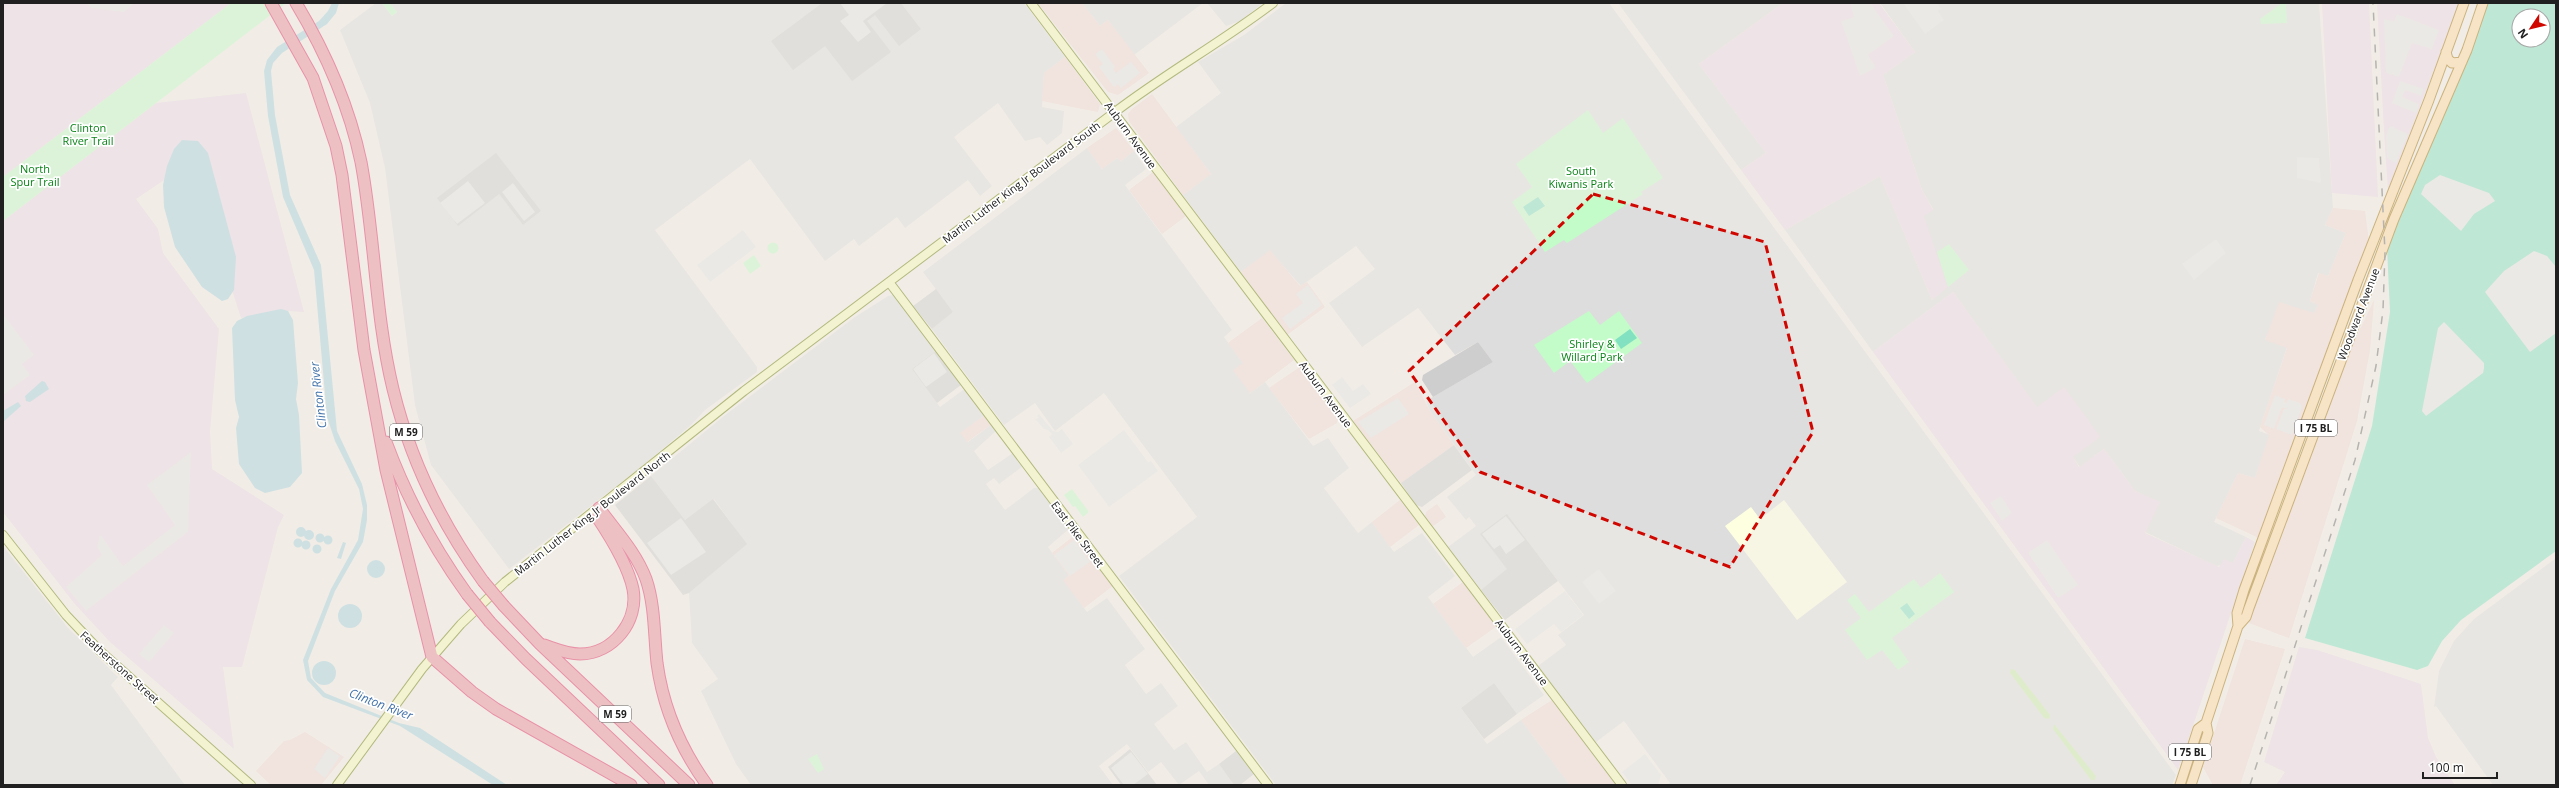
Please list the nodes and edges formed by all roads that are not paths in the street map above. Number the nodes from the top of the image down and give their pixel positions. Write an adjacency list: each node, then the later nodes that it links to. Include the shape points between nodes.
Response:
1 (271, 3): 12 (highway, M 59, via 301,53 325,111 339,160 364,350)
2 (296, 3): 19 (highway, M 59, bridge, via 319,42 346,105 358,149 384,345 401,419 417,464 435,504 484,581)
3 (1031, 3): 9 (main road, Auburn Avenue)
4 (1273, 3): 9 (main road, Martin Luther King Jr Boulevard South)
5 (2464, 3): 7 (main road, Woodward Avenue / I 75 BL)
6 (2483, 3): 8 (main road, Woodward Avenue / I 75 BL)
7 (2446, 52): 8 (main road, via 2452,63); 11 (main road, Woodward Avenue / I 75 BL)
8 (2462, 62): 13 (main road, Woodward Avenue / I 75 BL, via 2394,219)
9 (1115, 112): 10 (main road, Martin Luther King Jr Boulevard South); 29 (main road, Auburn Avenue)
10 (889, 282): 16 (main road, Martin Luther King Jr Boulevard North, via 739,395); 28 (main road, East Pike Street)
11 (2328, 362): 13 (main road, via 2334,362 2315,416); 14 (main road, Woodward Avenue / I 75 BL)
12 (374, 403): 20 (highway, via 386,470); 25 (highway, M 59, bridge, via 391,455 412,504 440,554 468,594 490,622 526,659)
13 (2316, 426): 15 (main road, Woodward Avenue / I 75 BL)
14 (2297, 445): 15 (main road, via 2300,451 2287,484 2290,488); 18 (main road, Woodward Avenue / I 75 BL, via 2238,607)
15 (2294, 487): 18 (main road, Woodward Avenue / I 75 BL, via 2246,617)
16 (596, 510): 19 (highway, via 630,580 634,600 630,619 613,642 595,652 571,654); 20 (main road, Martin Luther King Jr Boulevard North, via 505,582 461,624); 27 (highway, via 633,554 646,579 659,674 667,705 687,753)
17 (3, 535): 22 (main road, Featherstone Street, via 66,615 99,650)
18 (2238, 626): 21 (main road, Woodward Avenue / I 75 BL)
19 (540, 644): 26 (highway, M 59)
20 (432, 657): 23 (main road, Martin Luther King Jr Boulevard North); 24 (highway, via 496,709)
21 (2206, 723): 30 (main road, Woodward Avenue / I 75 BL, via 2198,729); 31 (main road, Woodward Avenue / I 75 BL, via 2208,733)
22 (251, 785)
23 (337, 785)
24 (631, 785)
25 (658, 785)
26 (689, 785)
27 (707, 785)
28 (1268, 785)
29 (1622, 785)
30 (2180, 785)
31 (2192, 785)

